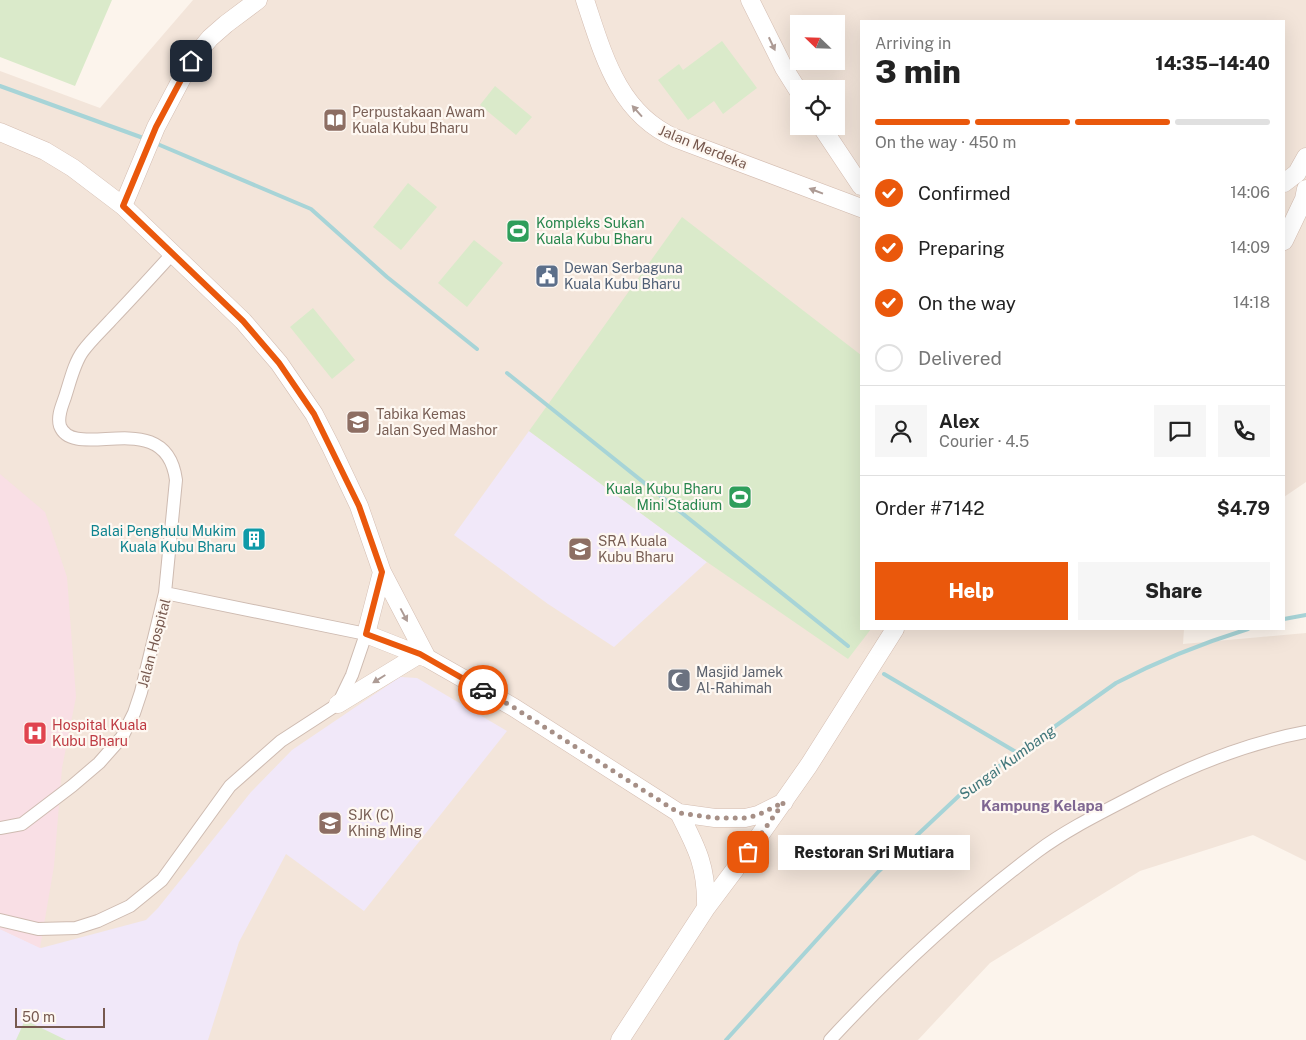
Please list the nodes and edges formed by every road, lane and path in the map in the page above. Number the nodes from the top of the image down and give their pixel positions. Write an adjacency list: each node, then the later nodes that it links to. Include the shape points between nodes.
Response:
1 (258, 0): 11 (street, via 210,38 191,61 156,127)
2 (585, 0): 12 (street, Jalan Merdeka, one-way to 2, via 675,138 652,126 637,111 607,63)
3 (750, 0): 4 (street, one-way to 4)
4 (792, 80)
5 (0, 132): 11 (street, via 45,151)
6 (827, 135): 9 (street)
7 (1306, 157): 8 (street, via 1296,173)
8 (1285, 182)
9 (860, 184): 12 (street)
10 (1305, 196): 13 (street)
11 (123, 206): 14 (street)
12 (856, 206)
13 (1285, 239)
14 (173, 253): 15 (street, via 243,321 279,363 314,414 359,506); 16 (street, via 82,352 59,414 60,426 72,436 83,439 138,438 158,445 172,460 176,480)
15 (382, 572): 18 (street); 19 (street, one-way to 19)
16 (165, 593): 18 (street, Jalan Hospital); 24 (street, Jalan Hospital, via 141,692 122,737 99,763 22,824)
17 (894, 630): 22 (street)
18 (366, 634): 19 (street); 20 (street)
19 (423, 656): 20 (street, one-way to 20); 23 (street, via 513,707)
20 (338, 704): 26 (street, via 281,741 230,786 162,880 130,906 76,928 38,929)
21 (1306, 732): 28 (street, via 1221,755 1171,777 1088,820 1039,851 923,948)
22 (784, 802): 23 (street, via 745,818); 25 (street)
23 (679, 813): 25 (street, via 703,866 707,885)
24 (0, 828)
25 (706, 908): 27 (street)
26 (0, 920)
27 (620, 1040)
28 (830, 1040)

